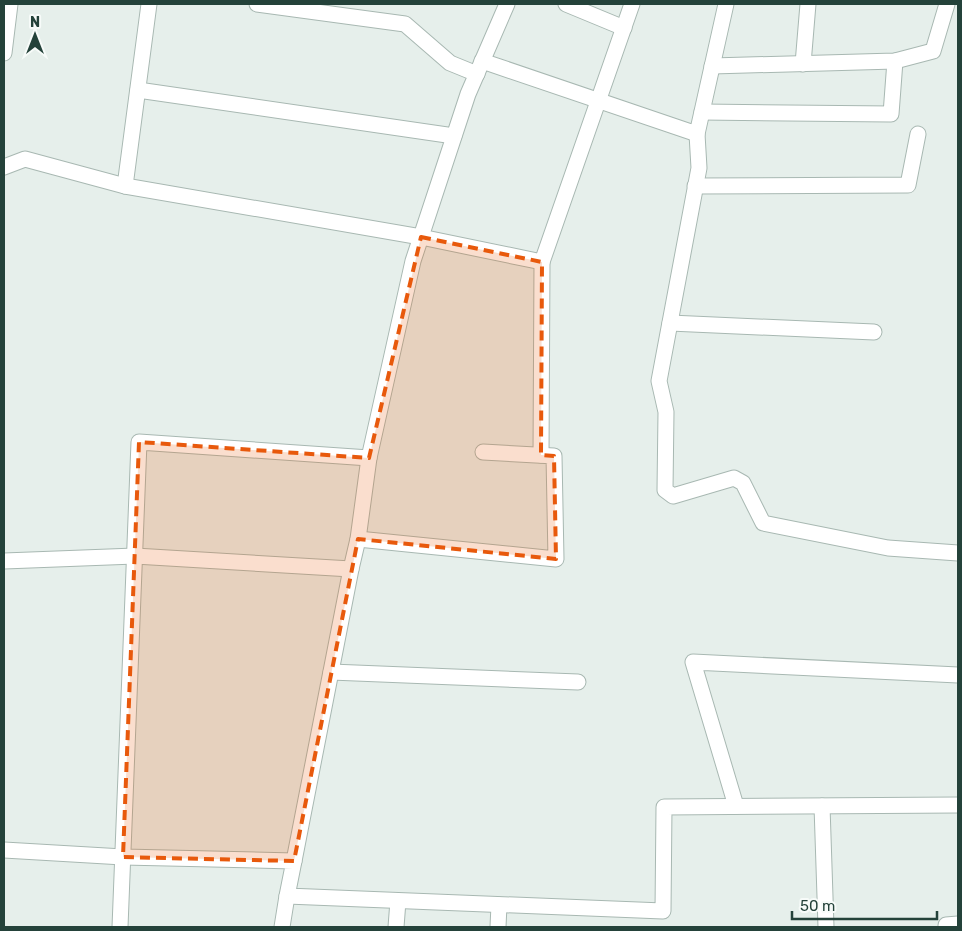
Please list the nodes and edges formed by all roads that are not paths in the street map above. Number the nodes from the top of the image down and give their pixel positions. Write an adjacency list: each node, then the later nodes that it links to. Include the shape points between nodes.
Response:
1 (10, 4): 11 (street)
2 (149, 4): 16 (street)
3 (257, 4): 15 (street, via 405,24 450,63)
4 (507, 4): 15 (street)
5 (566, 4): 10 (street)
6 (632, 4): 10 (street)
7 (726, 4): 14 (street)
8 (808, 4): 13 (street)
9 (947, 4): 12 (street, via 933,51)
10 (624, 28): 17 (street)
11 (4, 53)
12 (895, 61): 13 (street); 18 (street, via 891,114)
13 (803, 64): 14 (street)
14 (712, 66): 18 (street)
15 (480, 68): 17 (street); 21 (street)
16 (138, 90): 21 (street); 23 (street)
17 (598, 101): 19 (street); 26 (street)
18 (702, 112): 19 (street)
19 (697, 134): 24 (street, via 699,168)
20 (918, 134): 24 (street, via 908,185)
21 (454, 136): 25 (street)
22 (4, 167): 23 (street, via 24,159)
23 (125, 186): 25 (street)
24 (695, 186): 27 (street)
25 (421, 237): 26 (street); 31 (street)
26 (542, 262): 30 (street)
27 (670, 322): 28 (street); 33 (street, via 660,381 666,412 665,490 673,496 734,478 743,483 763,523 888,548)
28 (874, 332)
29 (483, 452): 30 (street)
30 (541, 455): 32 (street, via 554,456 556,559)
31 (369, 458): 32 (street); 34 (street, via 139,442)
32 (358, 539): 36 (street)
33 (958, 553)
34 (135, 556): 35 (street); 36 (street); 44 (street)
35 (4, 561)
36 (351, 569): 37 (street)
37 (330, 672): 39 (street); 45 (street)
38 (958, 675): 41 (street, via 693,662)
39 (578, 682)
40 (958, 805): 42 (street)
41 (736, 806): 42 (street); 48 (street, via 664,807 663,911)
42 (822, 806): 54 (street)
43 (4, 850): 44 (street)
44 (123, 857): 45 (street); 50 (street)
45 (294, 861): 46 (street)
46 (287, 896): 47 (street); 51 (street)
47 (398, 901): 48 (street); 52 (street)
48 (499, 905): 53 (street)
49 (958, 924): 55 (street)
50 (120, 927)
51 (282, 927)
52 (396, 927)
53 (498, 927)
54 (826, 927)
55 (946, 927)

